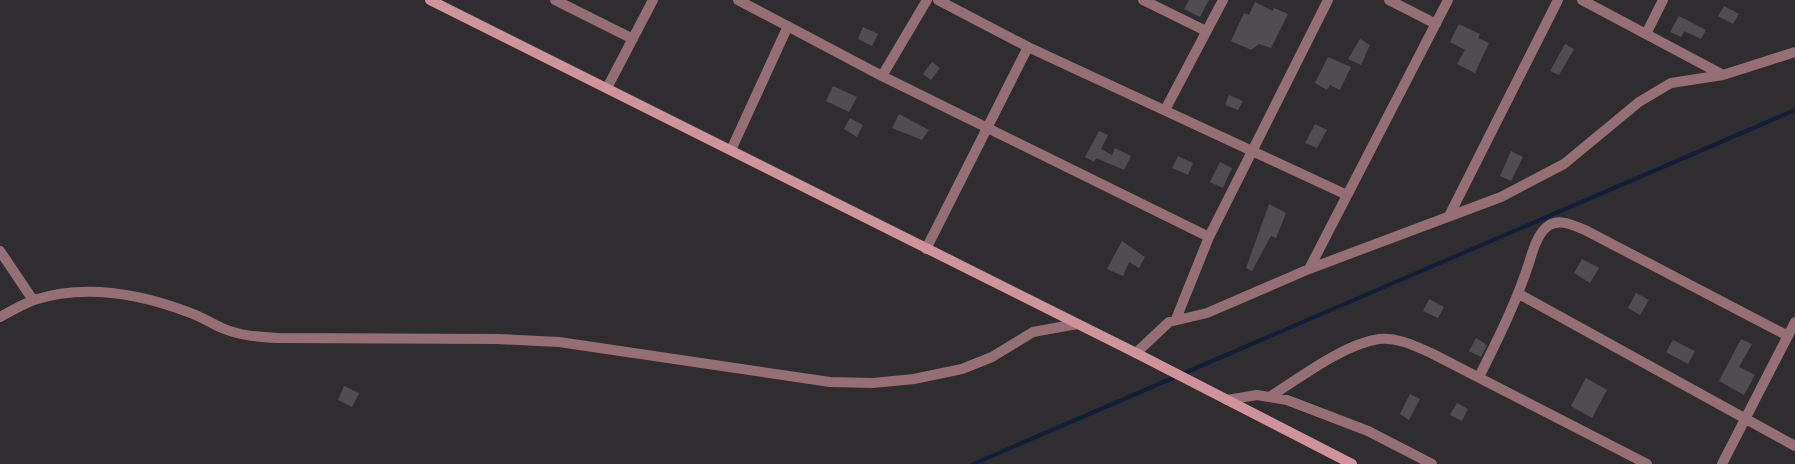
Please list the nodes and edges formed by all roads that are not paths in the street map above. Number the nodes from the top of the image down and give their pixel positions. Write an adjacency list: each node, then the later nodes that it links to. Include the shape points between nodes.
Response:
1 (430, 0): 24 (main road)
2 (555, 0): 19 (street)
3 (653, 0): 19 (street)
4 (738, 0): 16 (street)
5 (927, 0): 23 (street)
6 (938, 0): 20 (street)
7 (1143, 0): 17 (street)
8 (1223, 0): 17 (street)
9 (1328, 0): 28 (street)
10 (1389, 0): 15 (street)
11 (1448, 0): 15 (street)
12 (1558, 0): 30 (street)
13 (1582, 0): 18 (street)
14 (1663, 0): 18 (street)
15 (1436, 24): 29 (street)
16 (788, 26): 23 (street); 27 (street)
17 (1206, 31): 25 (street)
18 (1646, 34): 22 (street)
19 (633, 39): 24 (street)
20 (1028, 47): 25 (street); 26 (street)
21 (1795, 52): 22 (street)
22 (1723, 75): 30 (street, via 1671,83 1639,102 1564,164 1501,198)
23 (882, 76): 26 (street)
24 (607, 88): 27 (main road)
25 (1164, 110): 28 (street)
26 (988, 128): 31 (street); 32 (street)
27 (731, 150): 32 (main road)
28 (1252, 152): 29 (street); 31 (street)
29 (1348, 195): 34 (street)
30 (1449, 216): 34 (street)
31 (1209, 237): 38 (street)
32 (926, 250): 40 (main road)
33 (0, 251): 36 (street)
34 (1309, 268): 38 (street, via 1207,313)
35 (1519, 294): 41 (street, via 1540,235 1547,226 1556,222 1570,224); 43 (street); 46 (street)
36 (33, 300): 37 (street); 40 (street, via 76,290 129,296 188,312 248,336 559,342 830,382 873,383 962,369 992,357 1033,332)
37 (0, 317)
38 (1176, 319): 42 (street, via 1163,326)
39 (1795, 322): 41 (street)
40 (1077, 324): 42 (main road)
41 (1788, 336): 46 (street)
42 (1136, 353): 45 (main road)
43 (1479, 378): 44 (street, via 1401,341 1380,339 1357,345); 50 (street)
44 (1271, 396): 45 (street); 49 (street, via 1368,431)
45 (1227, 400): 48 (main road)
46 (1745, 420): 47 (street); 51 (street)
47 (1795, 446)
48 (1352, 464)
49 (1432, 464)
50 (1647, 464)
51 (1722, 464)

